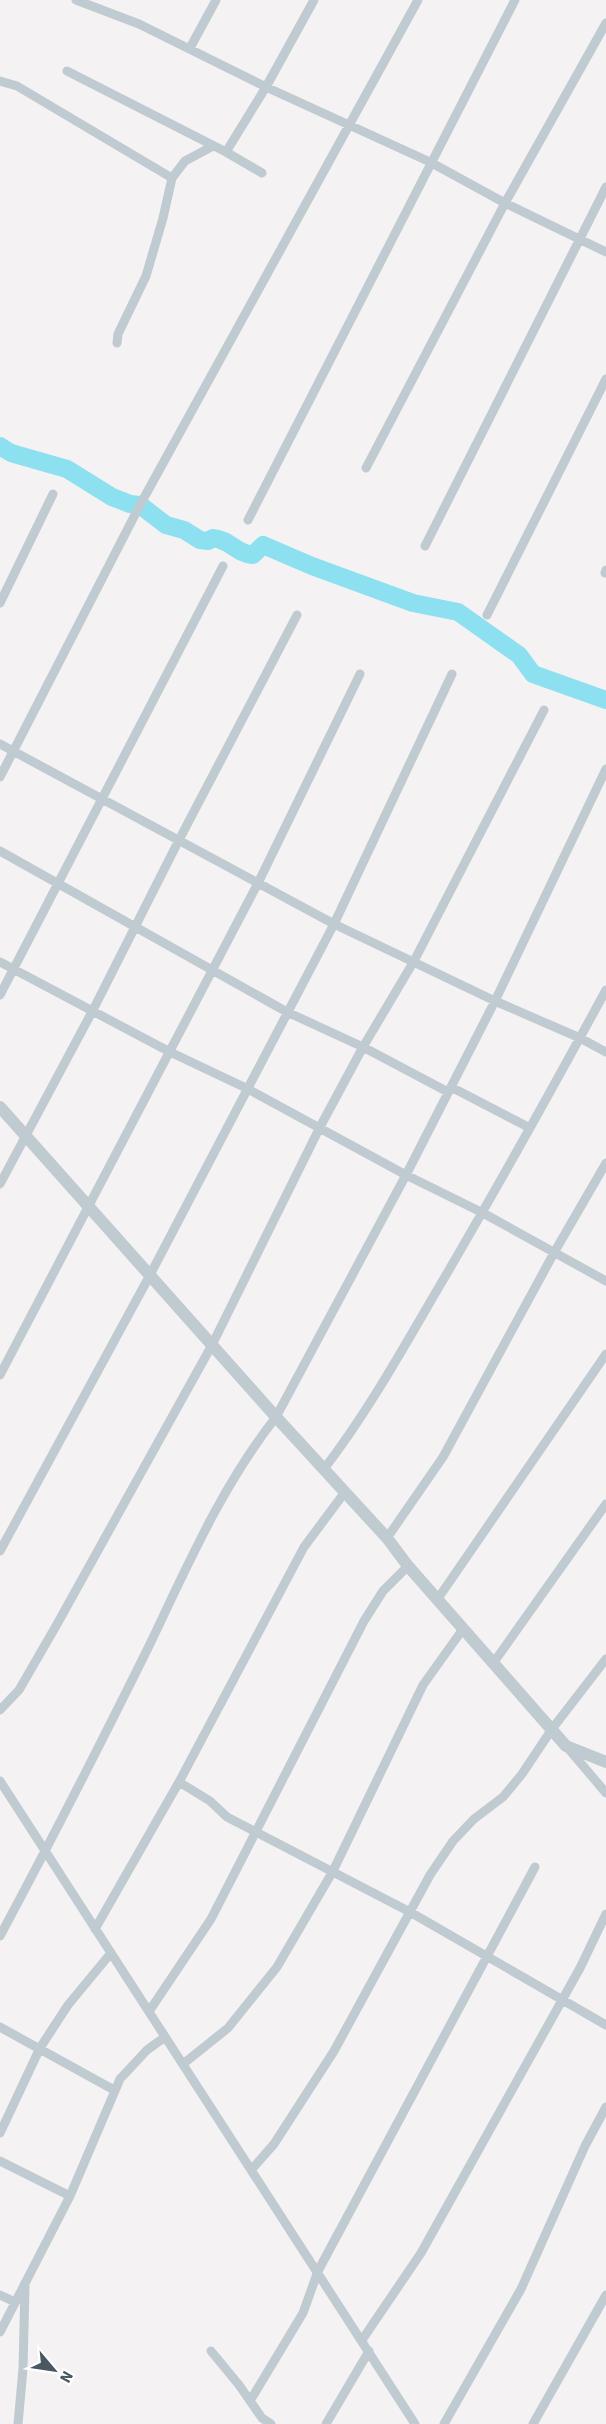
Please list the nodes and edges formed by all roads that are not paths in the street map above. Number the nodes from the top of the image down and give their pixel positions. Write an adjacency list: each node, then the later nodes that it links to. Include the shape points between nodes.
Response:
1 (76, 0): 7 (street)
2 (216, 0): 7 (street)
3 (314, 0): 10 (street)
4 (418, 0): 11 (street)
5 (514, 0): 14 (street)
6 (606, 23): 18 (street)
7 (190, 48): 10 (street)
8 (68, 71): 12 (street)
9 (0, 81): 16 (street, via 17,86)
10 (266, 87): 11 (street); 13 (street)
11 (350, 125): 14 (street); 35 (street, via 140,505)
12 (213, 146): 13 (street); 16 (street, via 185,161)
13 (226, 152): 15 (street)
14 (430, 162): 18 (street); 25 (street)
15 (262, 173)
16 (172, 178): 21 (street, via 146,276)
17 (606, 187): 19 (street)
18 (505, 203): 19 (street); 23 (street)
19 (579, 237): 20 (street); 26 (street)
20 (606, 252)
21 (117, 343)
22 (606, 379): 30 (street)
23 (366, 468)
24 (53, 494): 28 (street)
25 (248, 520)
26 (425, 546)
27 (223, 566): 38 (street)
28 (0, 603)
29 (297, 615): 39 (street)
30 (487, 615)
31 (360, 674): 42 (street)
32 (452, 674): 43 (street)
33 (544, 710): 45 (street)
34 (0, 744): 35 (street)
35 (14, 750): 37 (street); 38 (street)
36 (606, 769): 51 (street)
37 (0, 777)
38 (101, 800): 39 (street); 41 (street)
39 (179, 840): 42 (street); 44 (street)
40 (0, 851): 41 (street)
41 (58, 883): 44 (street); 47 (street)
42 (258, 883): 43 (street); 48 (street)
43 (334, 924): 45 (street); 53 (street)
44 (135, 926): 48 (street); 52 (street)
45 (414, 962): 51 (street); 55 (street)
46 (0, 963): 47 (street)
47 (13, 969): 50 (street); 52 (street)
48 (213, 969): 53 (street); 56 (street)
49 (606, 990): 54 (street)
50 (0, 995)
51 (495, 1001): 54 (street); 59 (street)
52 (93, 1010): 56 (street); 63 (street)
53 (287, 1012): 55 (street); 58 (street)
54 (580, 1038): 57 (street); 62 (street)
55 (363, 1047): 59 (street); 61 (street)
56 (170, 1052): 58 (street); 67 (street)
57 (606, 1052)
58 (246, 1088): 61 (street); 70 (street)
59 (450, 1089): 62 (street); 65 (street)
60 (0, 1107): 63 (street)
61 (320, 1127): 65 (street); 72 (street)
62 (530, 1128): 68 (street)
63 (24, 1137): 66 (street); 67 (street)
64 (606, 1163): 69 (street)
65 (406, 1175): 68 (street); 75 (street)
66 (0, 1184)
67 (89, 1206): 70 (street); 74 (street)
68 (483, 1213): 69 (street); 76 (street, via 348,1438)
69 (555, 1251): 71 (street); 79 (street, via 443,1458)
70 (150, 1275): 72 (street); 80 (street)
71 (606, 1281)
72 (212, 1345): 75 (street); 86 (street, via 19,1690)
73 (606, 1353): 82 (street)
74 (0, 1376)
75 (276, 1417): 76 (street); 94 (street, via 221,1499)
76 (324, 1469): 77 (street)
77 (345, 1492): 79 (street); 91 (street, via 304,1547)
78 (606, 1504): 85 (street)
79 (387, 1539): 81 (street)
80 (0, 1551)
81 (408, 1566): 82 (street); 93 (street, via 383,1592 364,1621)
82 (437, 1599): 83 (street)
83 (463, 1629): 85 (street); 96 (street, via 423,1685)
84 (606, 1659): 87 (street)
85 (494, 1662): 87 (street)
86 (0, 1710)
87 (552, 1729): 88 (street); 97 (street, via 502,1797 453,1841)
88 (566, 1746): 89 (street); 92 (street)
89 (606, 1762)
90 (0, 1781): 94 (street)
91 (179, 1782): 93 (street, via 210,1800 227,1817); 99 (street)
92 (606, 1794)
93 (257, 1831): 96 (street); 104 (street, via 211,1919)
94 (46, 1851): 99 (street); 100 (street)
95 (535, 1867): 102 (street)
96 (333, 1871): 97 (street); 109 (street, via 277,1967 249,2004 228,2028)
97 (410, 1912): 102 (street); 114 (street, via 322,2070 274,2144)
98 (606, 1914): 103 (street)
99 (95, 1929): 101 (street)
100 (0, 1936)
101 (111, 1953): 104 (street); 108 (street, via 68,2004)
102 (487, 1958): 103 (street); 116 (street)
103 (562, 1998): 105 (street); 122 (street, via 421,2253)
104 (150, 2010): 107 (street)
105 (606, 2025)
106 (0, 2027): 108 (street)
107 (165, 2037): 109 (street); 110 (street, via 135,2061)
108 (40, 2048): 110 (street); 112 (street)
109 (183, 2064): 114 (street)
110 (114, 2090): 115 (street)
111 (606, 2107): 130 (street, via 521,2289)
112 (0, 2133)
113 (0, 2161): 115 (street)
114 (252, 2169): 116 (street)
115 (70, 2196): 117 (street)
116 (318, 2271): 122 (street); 125 (street, via 303,2313)
117 (26, 2281): 120 (street); 126 (street)
118 (0, 2295): 120 (street)
119 (606, 2295): 131 (street)
120 (15, 2302): 121 (street)
121 (0, 2332)
122 (363, 2340): 124 (street)
123 (211, 2351): 125 (street)
124 (369, 2351): 128 (street); 129 (street)
125 (250, 2402): 127 (street)
126 (18, 2424)
127 (271, 2424)
128 (326, 2424)
129 (415, 2424)
130 (444, 2424)
131 (533, 2424)

